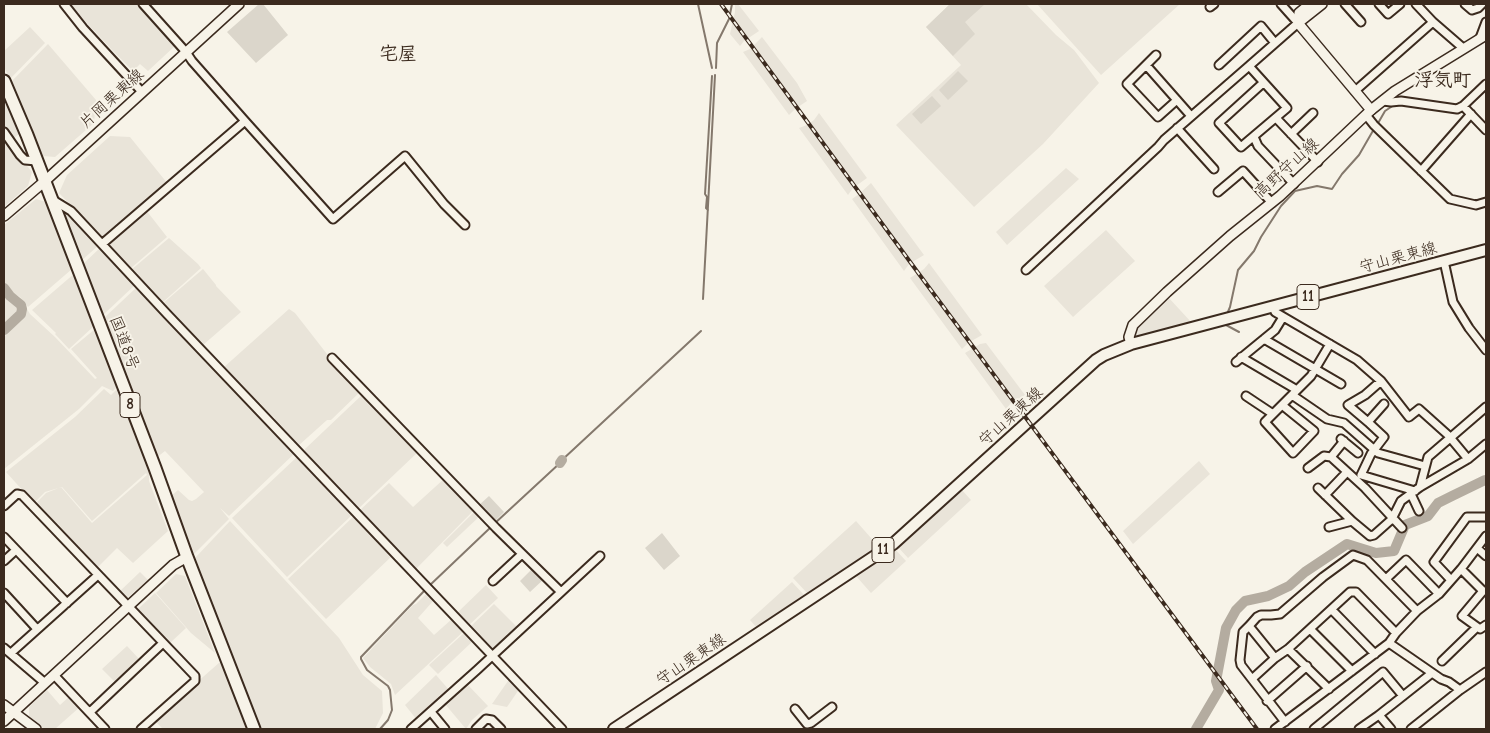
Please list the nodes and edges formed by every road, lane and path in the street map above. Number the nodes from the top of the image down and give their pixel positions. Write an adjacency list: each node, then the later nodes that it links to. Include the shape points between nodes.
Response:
1 (64, 4): 29 (street)
2 (143, 4): 20 (street)
3 (239, 4): 20 (main road, 片岡栗東線)
4 (1281, 4): 16 (street)
5 (1310, 4): 16 (main road, via 1300,14)
6 (1322, 4): 16 (main road)
7 (1345, 4): 13 (street)
8 (1379, 4): 9 (street, via 1388,14)
9 (1400, 4)
10 (1416, 4): 14 (street)
11 (1465, 4): 12 (street, via 1472,10)
12 (1482, 4)
13 (1360, 22)
14 (1433, 22): 19 (street); 28 (street)
15 (1486, 22): 17 (street)
16 (1298, 23): 18 (street); 28 (main road)
17 (1483, 37): 19 (main road, 高野守山線)
18 (1275, 43): 22 (street, via 1261,26); 24 (street)
19 (1463, 48): 31 (main road, 高野守山線, via 1395,90)
20 (186, 52): 29 (main road, 片岡栗東線); 37 (street)
21 (1156, 55): 23 (street)
22 (1219, 64)
23 (1146, 65): 30 (street); 30 (street, via 1128,84 1158,117)
24 (1249, 66): 26 (street); 35 (street)
25 (4, 81): 43 (highway, 国道8号 / 8)
26 (1263, 83): 36 (street, via 1287,108); 42 (street, via 1219,123 1241,147)
27 (1486, 84): 32 (street)
28 (1355, 91): 33 (main road)
29 (142, 92): 47 (main road, 片岡栗東線)
30 (1177, 100): 35 (street)
31 (1383, 101): 32 (street); 33 (main road, 高野守山線)
32 (1466, 109): 39 (street); 46 (street)
33 (1369, 112): 44 (main road, 高野守山線); 46 (street, via 1374,125)
34 (1314, 113): 41 (street)
35 (1191, 116): 38 (street)
36 (1276, 118): 41 (street); 42 (street)
37 (245, 121): 54 (street, via 333,219 405,156); 55 (street)
38 (1177, 128): 45 (street); 58 (street)
39 (1486, 130)
40 (4, 132): 43 (street, via 25,160)
41 (1291, 134): 44 (street)
42 (1254, 137): 48 (street, via 1258,146)
43 (37, 161): 47 (highway, 国道8号 / 8)
44 (1318, 162): 48 (main road, 高野守山線)
45 (1214, 169)
46 (1421, 171): 51 (street, via 1450,199 1476,205)
47 (45, 181): 50 (highway, 国道8号 / 8); 53 (main road, 片岡栗東線)
48 (1294, 184): 52 (main road, 高野守山線)
49 (1218, 192): 52 (street, via 1243,171)
50 (52, 199): 55 (street, via 71,211); 102 (highway, 国道8号 / 8)
51 (1486, 202)
52 (1272, 203): 62 (main road, 高野守山線, via 1203,258 1133,325 1129,337)
53 (4, 216)
54 (464, 225)
55 (102, 244): 129 (street)
56 (1486, 250): 57 (main road, 守山栗東線 / 11)
57 (1444, 261): 59 (main road, 守山栗東線 / 11); 64 (street, via 1453,302)
58 (1026, 270)
59 (1273, 306): 60 (street, via 1275,312); 62 (main road, 守山栗東線 / 11)
60 (1283, 316): 61 (street, via 1275,330); 63 (street)
61 (1264, 339): 66 (street); 69 (street, via 1239,360)
62 (1131, 344): 161 (main road, 守山栗東線 / 11, via 1096,360 893,544)
63 (1330, 344): 66 (street); 67 (street, via 1357,360)
64 (1486, 350)
65 (332, 358): 99 (street)
66 (1315, 369): 68 (street); 69 (street)
67 (1381, 381): 75 (street, via 1348,406); 76 (street, via 1409,417 1419,409)
68 (1341, 384)
69 (1294, 393): 72 (street); 78 (street, via 1327,419 1344,423)
70 (1246, 396): 74 (street)
71 (1384, 404): 75 (street)
72 (1282, 405): 74 (street); 74 (street, via 1314,431 1293,453 1265,422)
73 (1486, 407): 76 (street)
74 (1273, 414)
75 (1368, 422): 78 (street, via 1384,437)
76 (1450, 438): 81 (street); 82 (street, via 1428,457)
77 (1486, 444): 81 (street)
78 (1374, 449): 82 (street); 86 (street, via 1361,475)
79 (1358, 453): 80 (street, via 1343,440)
80 (1331, 457): 83 (street, via 1324,456); 84 (street)
81 (1468, 459): 86 (street)
82 (1426, 466): 86 (street)
83 (1308, 468)
84 (1347, 472): 87 (street); 91 (street)
85 (1318, 488): 87 (street)
86 (1415, 491): 89 (street); 91 (street, via 1401,501)
87 (1325, 495): 92 (street)
88 (4, 506): 105 (street, via 17,494 22,496)
89 (1419, 510)
90 (1486, 517): 107 (street, via 1468,517 1434,562)
91 (1393, 518): 92 (street, via 1370,536); 94 (street)
92 (1352, 521): 93 (street)
93 (1329, 527)
94 (1402, 528)
95 (1486, 536): 97 (street)
96 (4, 537): 98 (street)
97 (1477, 548): 101 (street); 104 (street)
98 (16, 550): 103 (street); 113 (street)
99 (522, 554): 108 (street); 109 (street)
100 (600, 556): 109 (street)
101 (1486, 556)
102 (186, 557): 114 (main road, via 173,565); 155 (highway, 国道8号 / 8)
103 (4, 561)
104 (1461, 569): 107 (street); 110 (street)
105 (98, 575): 113 (street); 114 (street)
106 (1386, 579): 112 (street, via 1406,560); 116 (street); 118 (street, via 1367,560 1353,555 1280,614 1261,615)
107 (1451, 580): 112 (street)
108 (493, 581)
109 (560, 591): 129 (street)
110 (1485, 591): 119 (street, via 1462,616)
111 (4, 594): 120 (street)
112 (1439, 594): 116 (street)
113 (67, 603): 120 (street)
114 (129, 607): 123 (street); 136 (main road)
115 (1332, 610): 121 (street); 122 (street, via 1350,592 1356,592); 128 (street)
116 (1417, 611): 122 (street)
117 (1486, 624): 119 (street, via 1480,629)
118 (1249, 626): 130 (street); 137 (street, via 1243,632 1240,660)
119 (1477, 627): 131 (street)
120 (37, 629): 127 (street)
121 (1310, 629): 126 (street); 133 (street)
122 (1396, 633): 124 (street)
123 (163, 643): 147 (street); 154 (street, via 195,676 195,681)
124 (1389, 644): 128 (street); 134 (street)
125 (4, 648): 127 (street)
126 (1288, 649): 130 (street); 132 (street)
127 (11, 653): 138 (street)
128 (1375, 654): 133 (street)
129 (492, 656): 148 (street); 160 (street)
130 (1275, 658): 137 (street)
131 (1442, 661)
132 (1306, 666): 139 (street); 142 (street)
133 (1352, 671): 139 (street)
134 (1432, 672): 140 (street); 141 (street)
135 (1486, 672): 140 (street)
136 (54, 675): 138 (main road); 147 (street)
137 (1252, 679): 142 (street)
138 (45, 682): 146 (main road)
139 (1329, 689): 151 (street)
140 (1460, 690): 166 (street)
141 (1403, 696): 149 (street); 163 (street, via 1383,672)
142 (1268, 701): 151 (street)
143 (4, 705): 146 (main road)
144 (832, 707): 145 (street, via 807,724)
145 (795, 709)
146 (13, 712): 150 (main road); 152 (main road)
147 (90, 712): 153 (street)
148 (431, 712): 156 (street); 157 (street)
149 (1379, 715): 164 (street); 165 (street)
150 (4, 721)
151 (1285, 722): 162 (street)
152 (36, 729)
153 (105, 729)
154 (142, 729)
155 (254, 729)
156 (411, 729)
157 (445, 729)
158 (476, 729): 159 (street, via 486,720 492,720)
159 (501, 729)
160 (562, 729)
161 (614, 729)
162 (1275, 729)
163 (1314, 729)
164 (1359, 729)
165 (1391, 729)
166 (1411, 729)

